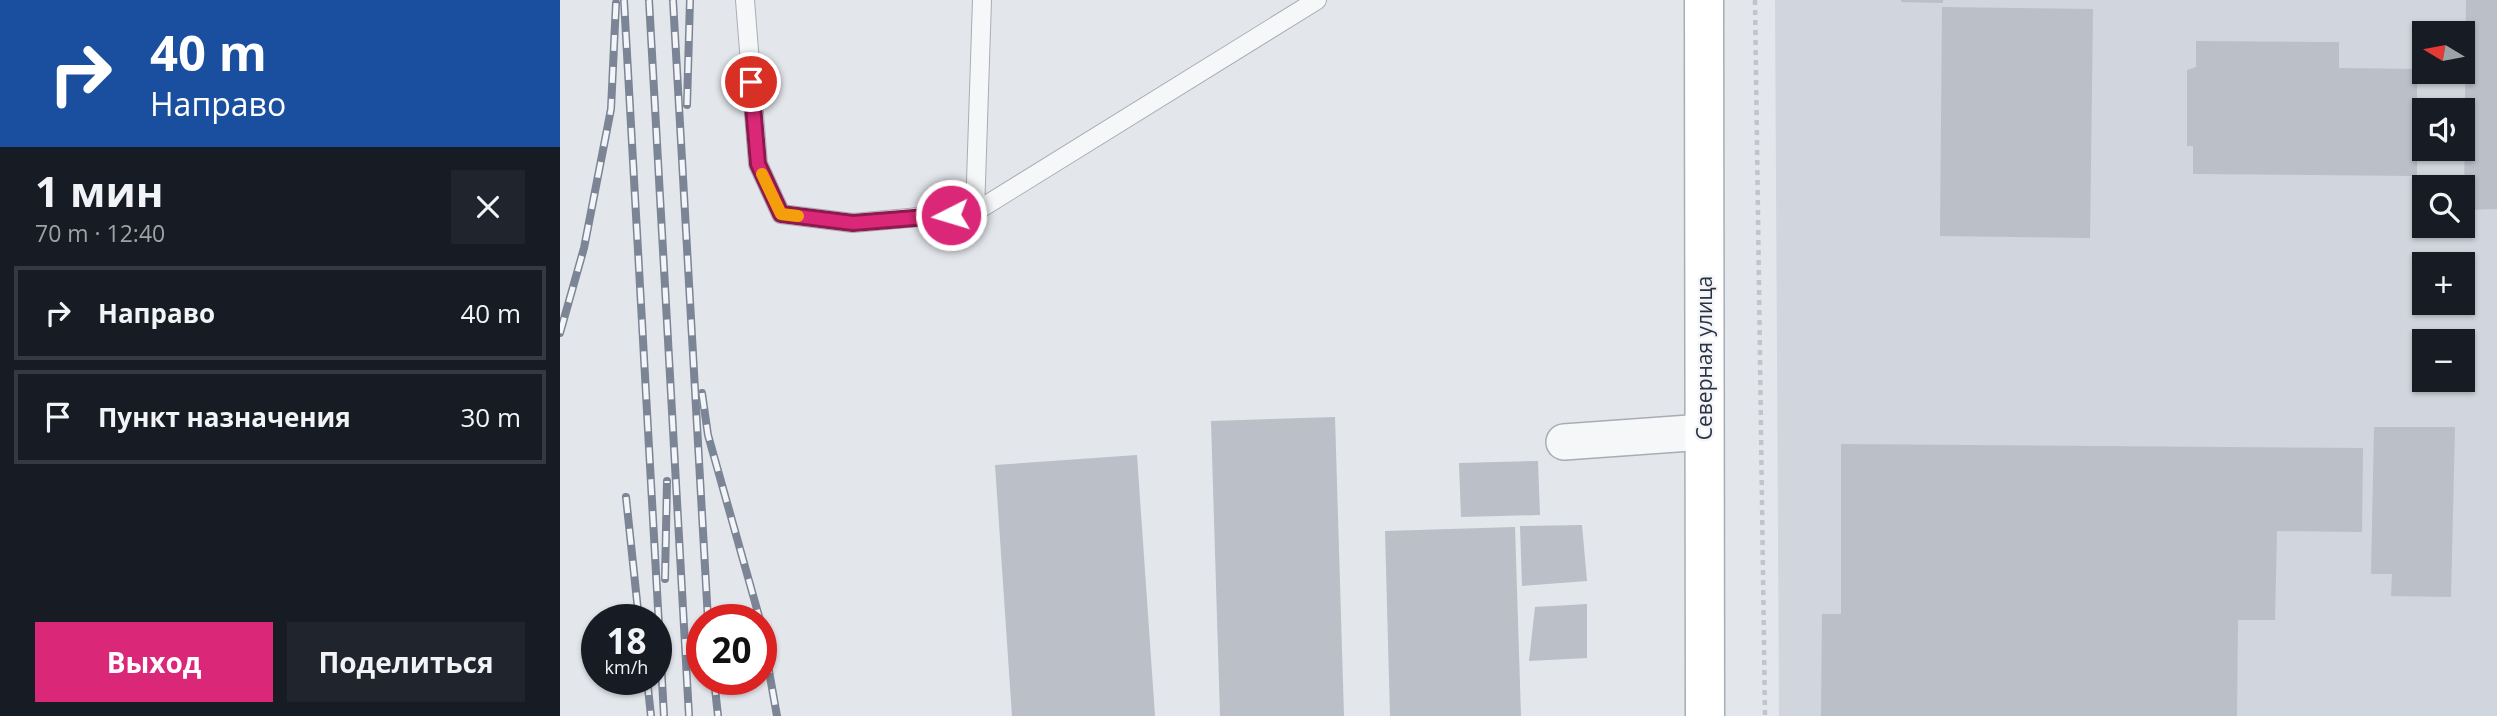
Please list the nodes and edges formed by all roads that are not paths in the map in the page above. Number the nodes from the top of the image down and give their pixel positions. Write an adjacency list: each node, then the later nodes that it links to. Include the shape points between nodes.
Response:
1 (745, 0): 5 (lane, via 758,164 781,214 853,223)
2 (982, 0): 5 (lane)
3 (1317, 0): 5 (lane)
4 (1704, 0): 6 (main road, Северная улица)
5 (975, 212)
6 (1704, 432): 7 (street); 8 (main road, Северная улица)
7 (1564, 442)
8 (1705, 716)

